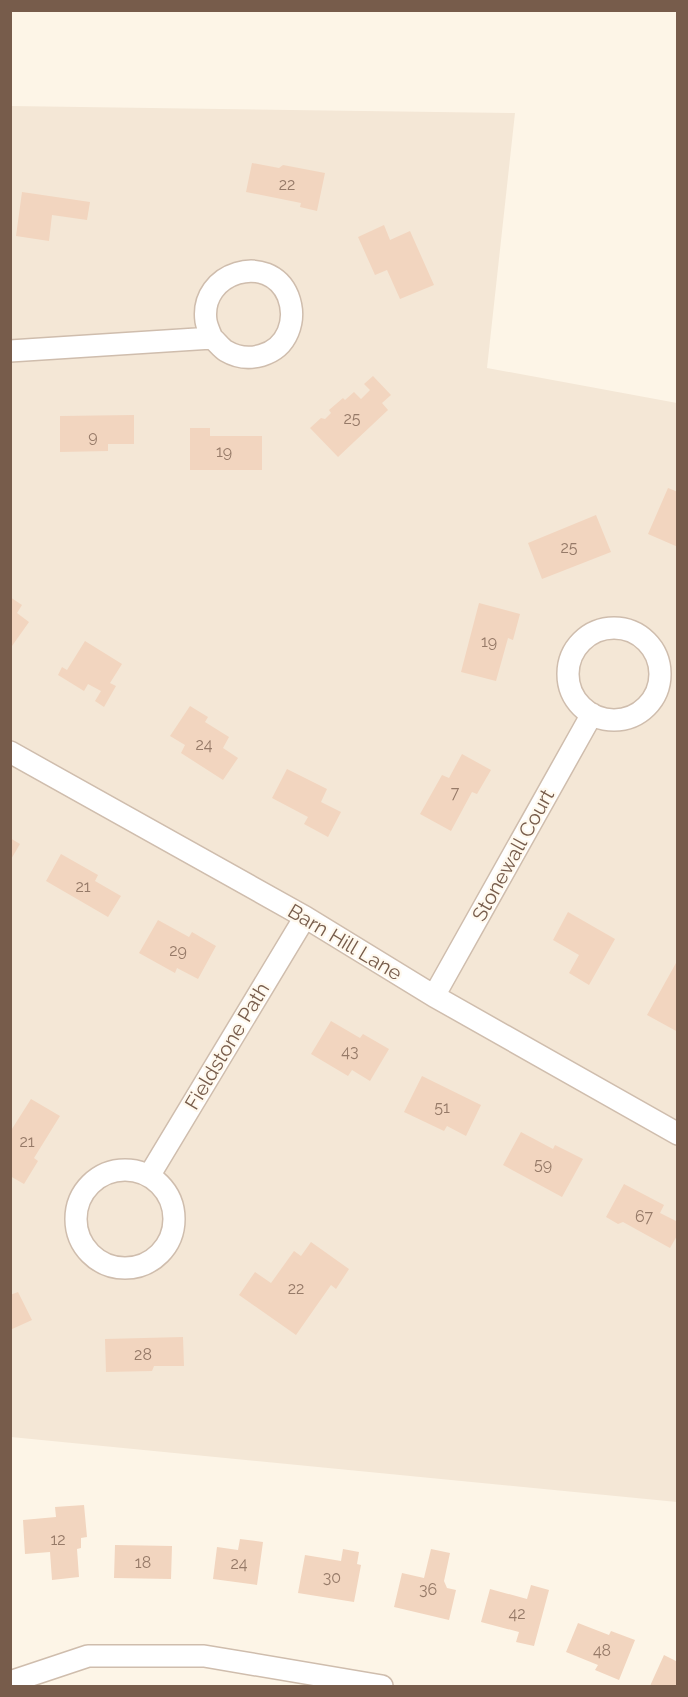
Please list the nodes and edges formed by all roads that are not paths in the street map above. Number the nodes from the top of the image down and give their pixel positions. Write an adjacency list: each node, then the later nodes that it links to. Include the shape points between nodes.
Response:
1 (212, 338): 1 (street, via 225,351 240,357 258,357 273,350 285,338 292,322 292,306 285,290 273,278 257,271 224,278 212,290 206,306 206,323); 2 (street)
2 (10, 351)
3 (592, 714): 3 (street, via 609,720 627,718 643,710 655,696 660,679 658,661 650,645 636,633 619,628 601,630 585,638 573,652 568,669 570,687 578,703); 6 (street, Stonewall Court)
4 (10, 752): 5 (street, Barn Hill Lane)
5 (305, 917): 6 (street, Barn Hill Lane); 8 (street, Fieldstone Path)
6 (434, 996): 7 (street, Barn Hill Lane)
7 (678, 1134)
8 (149, 1176): 8 (street, via 130,1170 111,1172 94,1180 82,1196 76,1214 78,1233 87,1250 102,1262 120,1268 139,1267 156,1258 169,1243 175,1224 173,1206 164,1188)
9 (10, 1682): 10 (street, via 88,1656 204,1656)
10 (382, 1686)

